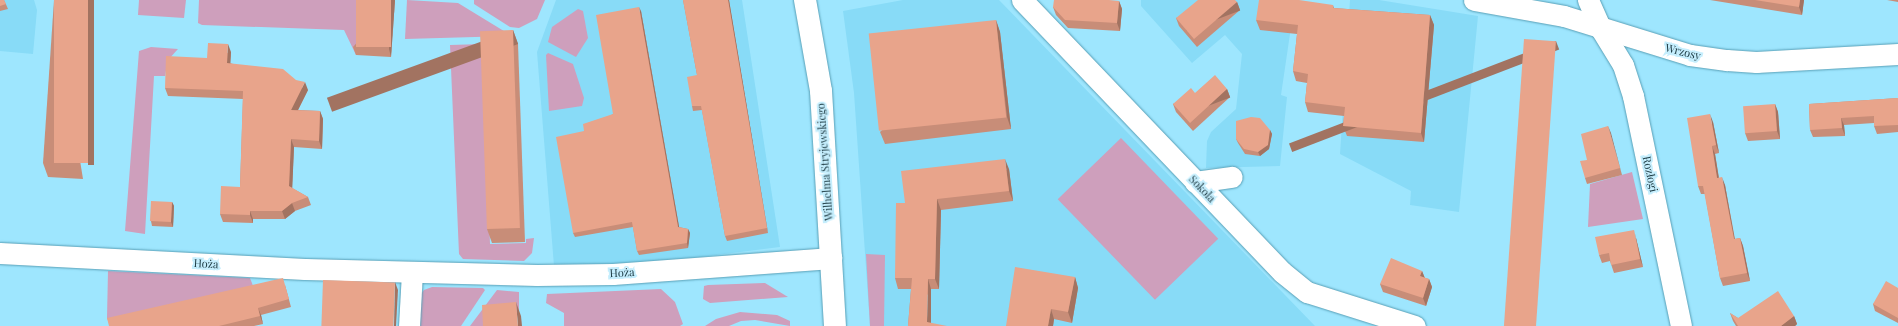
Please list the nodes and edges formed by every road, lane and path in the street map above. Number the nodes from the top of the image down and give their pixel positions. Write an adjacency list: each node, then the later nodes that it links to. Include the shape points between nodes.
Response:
1 (807, 0): 10 (street, Wilhelma Stryjewskiego, via 821,91)
2 (1022, 0): 8 (street, Sokola)
3 (1474, 0): 5 (street, Wrzosy, via 1564,16)
4 (1588, 0): 5 (street, Rozłogi)
5 (1601, 29): 6 (street, Wrzosy, via 1690,54 1727,60 1756,62); 15 (street, Rozłogi, via 1623,65 1633,96)
6 (1898, 54)
7 (1232, 177): 8 (street)
8 (1195, 182): 14 (street, Sokola, via 1282,272 1307,292)
9 (0, 253): 11 (street, Hoża)
10 (831, 258): 11 (street, Hoża, via 613,274); 13 (street, Wilhelma Stryjewskiego)
11 (412, 272): 12 (street)
12 (409, 326)
13 (835, 326)
14 (1415, 326)
15 (1681, 326)

